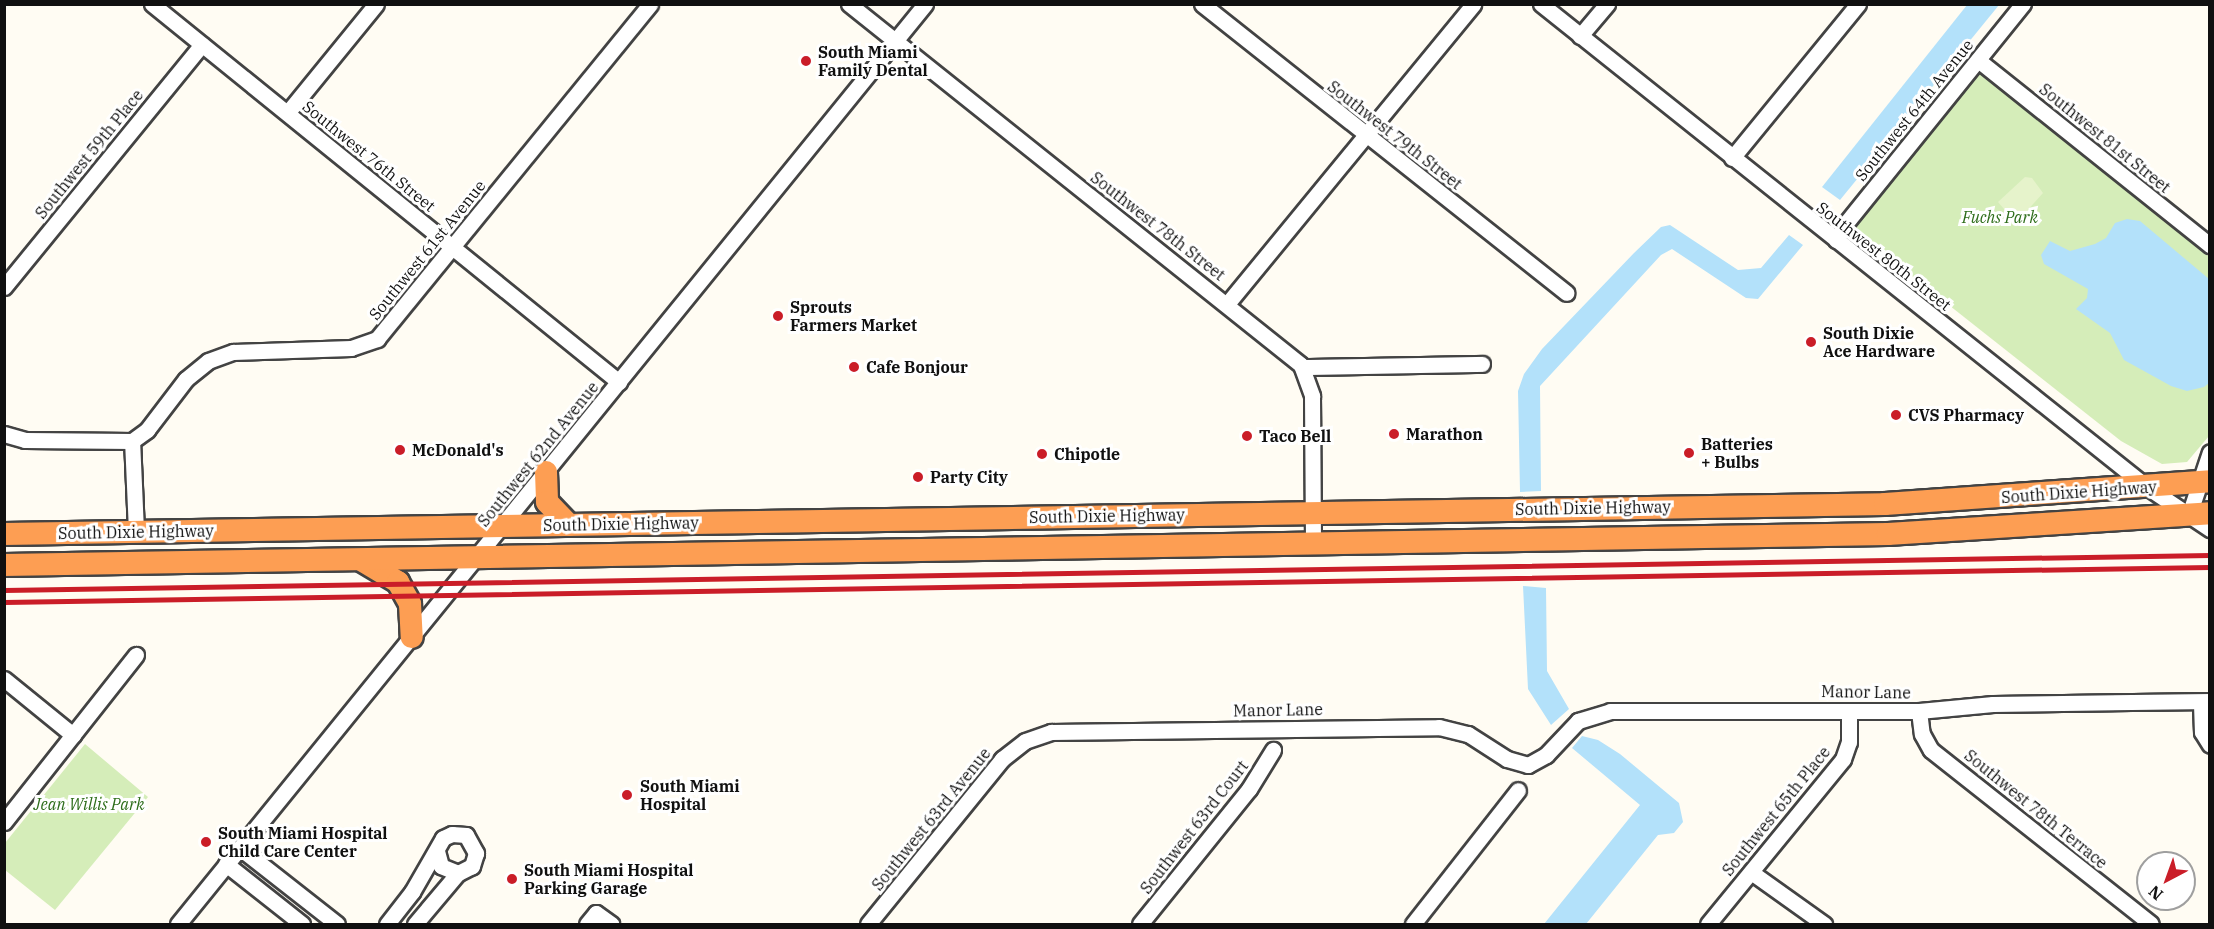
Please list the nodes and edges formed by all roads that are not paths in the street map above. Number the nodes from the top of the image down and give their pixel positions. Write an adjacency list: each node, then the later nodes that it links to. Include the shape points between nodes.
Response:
1 (152, 4): 14 (street, Southwest 76th Street)
2 (376, 4): 16 (street)
3 (650, 4): 21 (street, Southwest 61st Avenue)
4 (849, 4): 13 (street, Southwest 78th Street)
5 (925, 4): 13 (street, Southwest 62nd Avenue)
6 (1202, 4): 17 (street, Southwest 79th Street)
7 (1473, 4): 17 (street)
8 (1541, 4): 12 (street, Southwest 80th Street)
9 (1607, 4): 12 (street)
10 (1858, 4): 18 (street)
11 (2023, 4): 15 (street, Southwest 64th Avenue)
12 (1580, 36): 18 (street, Southwest 80th Street)
13 (895, 42): 24 (street, Southwest 78th Street); 27 (street, Southwest 62nd Avenue)
14 (202, 44): 16 (street, Southwest 76th Street); 22 (street, Southwest 59th Place)
15 (1978, 60): 19 (street, Southwest 64th Avenue); 20 (street, Southwest 81st Street)
16 (288, 112): 21 (street, Southwest 76th Street)
17 (1366, 134): 23 (street, Southwest 79th Street); 24 (street)
18 (1732, 158): 19 (street, Southwest 80th Street)
19 (1836, 240): 33 (street, Southwest 80th Street)
20 (2210, 245)
21 (453, 247): 27 (street, Southwest 76th Street); 29 (street, Southwest 61st Avenue, via 370,344 256,349 218,357 186,379 147,430)
22 (4, 287)
23 (1566, 293)
24 (1227, 304): 26 (street, Southwest 78th Street)
25 (1482, 364): 26 (street)
26 (1302, 367): 35 (street, via 1312,396)
27 (619, 382): 31 (street, Southwest 62nd Avenue)
28 (4, 434): 29 (street, via 25,440)
29 (132, 441): 40 (street)
30 (2210, 452): 32 (street)
31 (546, 472): 37 (highway, via 547,502); 38 (street, Southwest 62nd Avenue)
32 (2205, 481): 33 (highway, South Dixie Highway); 36 (street)
33 (2148, 488): 34 (highway, South Dixie Highway, via 1906,503); 36 (street, Southwest 80th Street)
34 (1759, 505): 35 (highway, South Dixie Highway); 42 (highway, via 1741,524 1680,526)
35 (1312, 513): 37 (highway, South Dixie Highway); 43 (street)
36 (2199, 514): 39 (street, Southwest 80th Street); 42 (highway, South Dixie Highway, via 1946,532)
37 (570, 525): 38 (highway, South Dixie Highway)
38 (502, 526): 40 (highway, South Dixie Highway); 44 (street, Southwest 62nd Avenue)
39 (2210, 529)
40 (136, 531): 41 (highway, South Dixie Highway); 46 (highway, via 154,553); 47 (highway, via 113,552)
41 (4, 534)
42 (1660, 536): 43 (highway, South Dixie Highway)
43 (1313, 545): 44 (highway, South Dixie Highway)
44 (477, 558): 45 (highway, South Dixie Highway); 49 (street, Southwest 62nd Avenue)
45 (362, 560): 46 (highway, South Dixie Highway); 49 (highway, via 398,582 410,604)
46 (171, 563): 47 (highway, South Dixie Highway)
47 (90, 564): 48 (highway, South Dixie Highway)
48 (4, 565)
49 (412, 637): 61 (street, Southwest 62nd Avenue)
50 (136, 655): 55 (street)
51 (4, 679): 55 (street)
52 (2205, 702): 53 (street, Manor Lane, via 1993,704); 57 (street, via 2201,730)
53 (1919, 711): 54 (street, Manor Lane); 78 (street, Southwest 78th Terrace, via 1922,734 1931,750)
54 (1849, 712): 56 (street, Manor Lane, via 1786,708 1621,710 1582,718 1542,758 1523,765 1468,734 1431,727 1059,732); 64 (street, Southwest 65th Place, via 1849,742 1843,759)
55 (73, 735): 60 (street)
56 (1025, 741): 73 (street, Southwest 63rd Avenue, via 998,765)
57 (2210, 745)
58 (1273, 750): 74 (street, Southwest 63rd Court, via 1249,789)
59 (1518, 790): 75 (street)
60 (4, 822)
61 (240, 848): 63 (street, Southwest 62nd Avenue); 69 (street)
62 (437, 851): 65 (street, via 441,866); 65 (street, via 447,835 470,838 476,848 475,859 468,869); 70 (street)
63 (226, 864): 67 (street, Southwest 62nd Avenue); 68 (street)
64 (1751, 872): 76 (street, Southwest 65th Place); 77 (street)
65 (458, 873): 71 (street)
66 (592, 918): 72 (street)
67 (178, 924)
68 (302, 924)
69 (337, 924)
70 (387, 924)
71 (415, 924)
72 (611, 924)
73 (868, 924)
74 (1140, 924)
75 (1413, 924)
76 (1708, 924)
77 (1824, 924)
78 (2151, 924)

